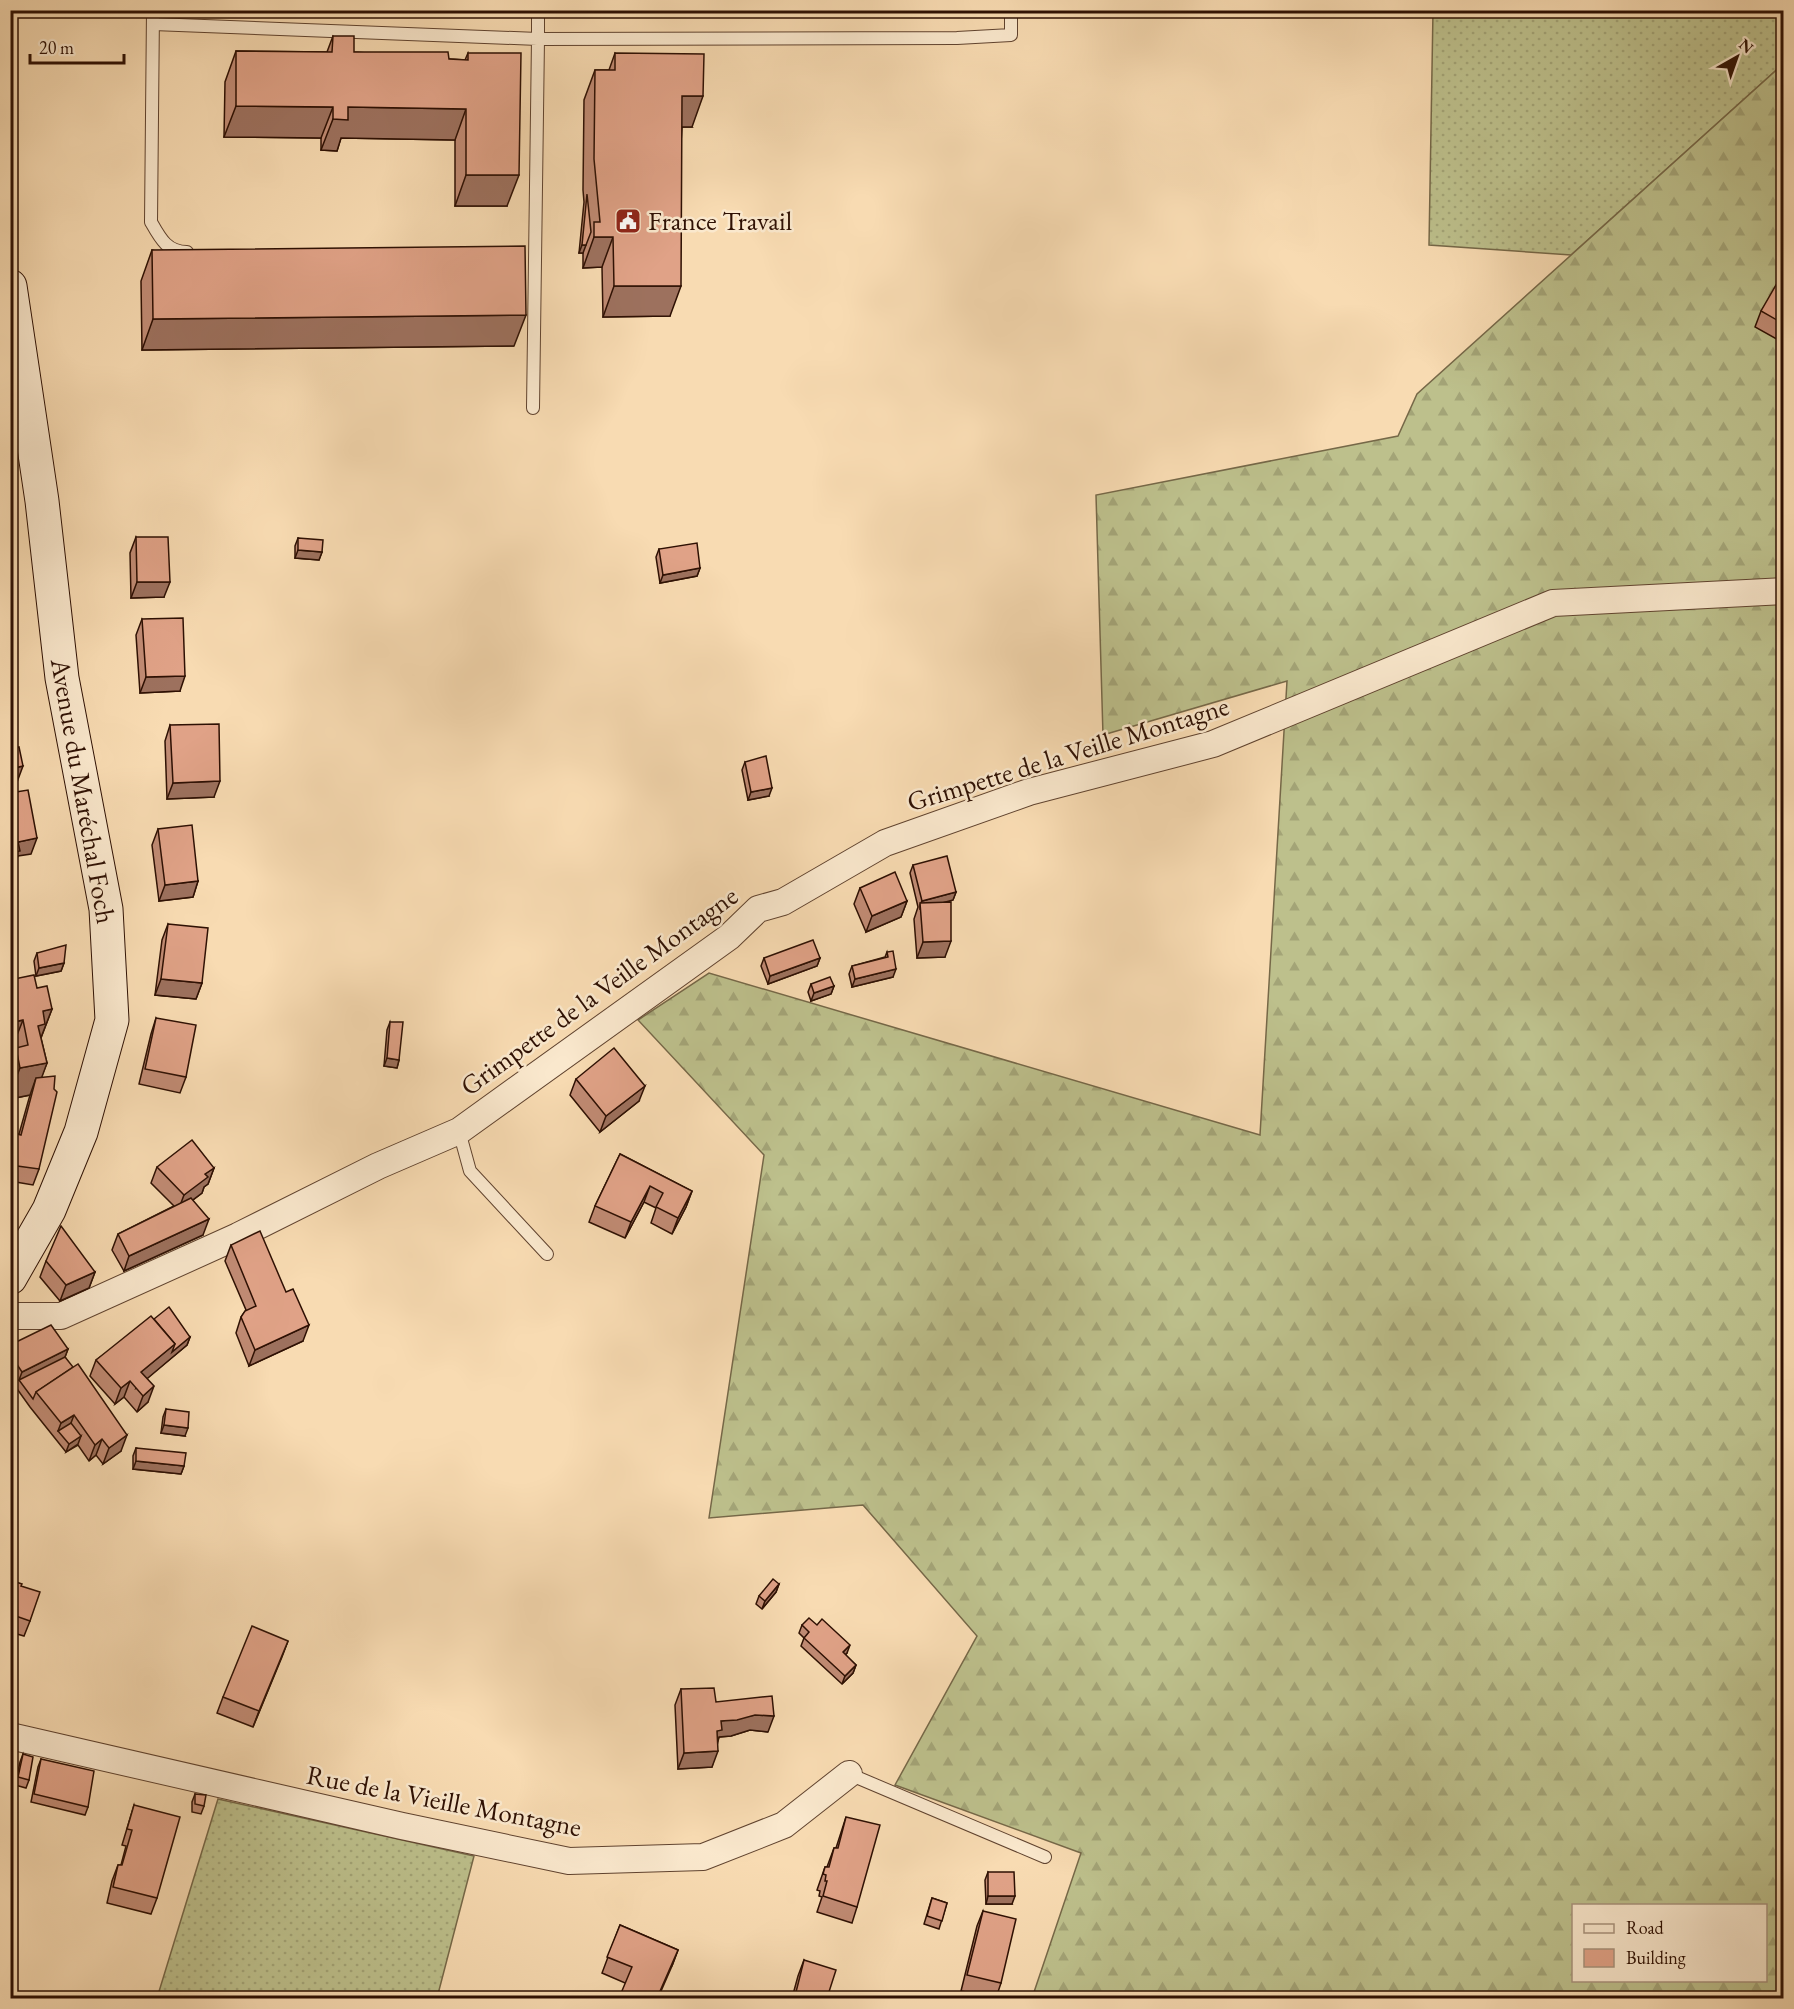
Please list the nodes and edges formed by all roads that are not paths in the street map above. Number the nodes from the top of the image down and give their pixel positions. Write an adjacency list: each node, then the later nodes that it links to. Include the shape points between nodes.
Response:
1 (153, 10): 4 (lane)
2 (538, 10): 5 (lane)
3 (1011, 10): 5 (lane, via 1011,35)
4 (153, 24): 5 (lane); 6 (lane, via 151,222 161,242 176,252)
5 (538, 39): 8 (lane, via 531,255)
6 (200, 253)
7 (10, 286): 12 (main road, Avenue du Maréchal Foch, via 42,501 62,678 106,909 112,1020 81,1132 49,1210)
8 (533, 408)
9 (1783, 591): 10 (street, Grimpette de la Veille Montagne, via 1553,603 1214,744 1029,792 885,843 783,902 758,909 729,937)
10 (459, 1131): 11 (lane, via 470,1171); 13 (street, Grimpette de la Veille Montagne, via 61,1316)
11 (547, 1254)
12 (10, 1278)
13 (10, 1316)
14 (10, 1736): 15 (street, Rue de la Vieille Montagne, via 569,1860 703,1857 784,1825)
15 (849, 1774): 16 (lane)
16 (1045, 1857)

